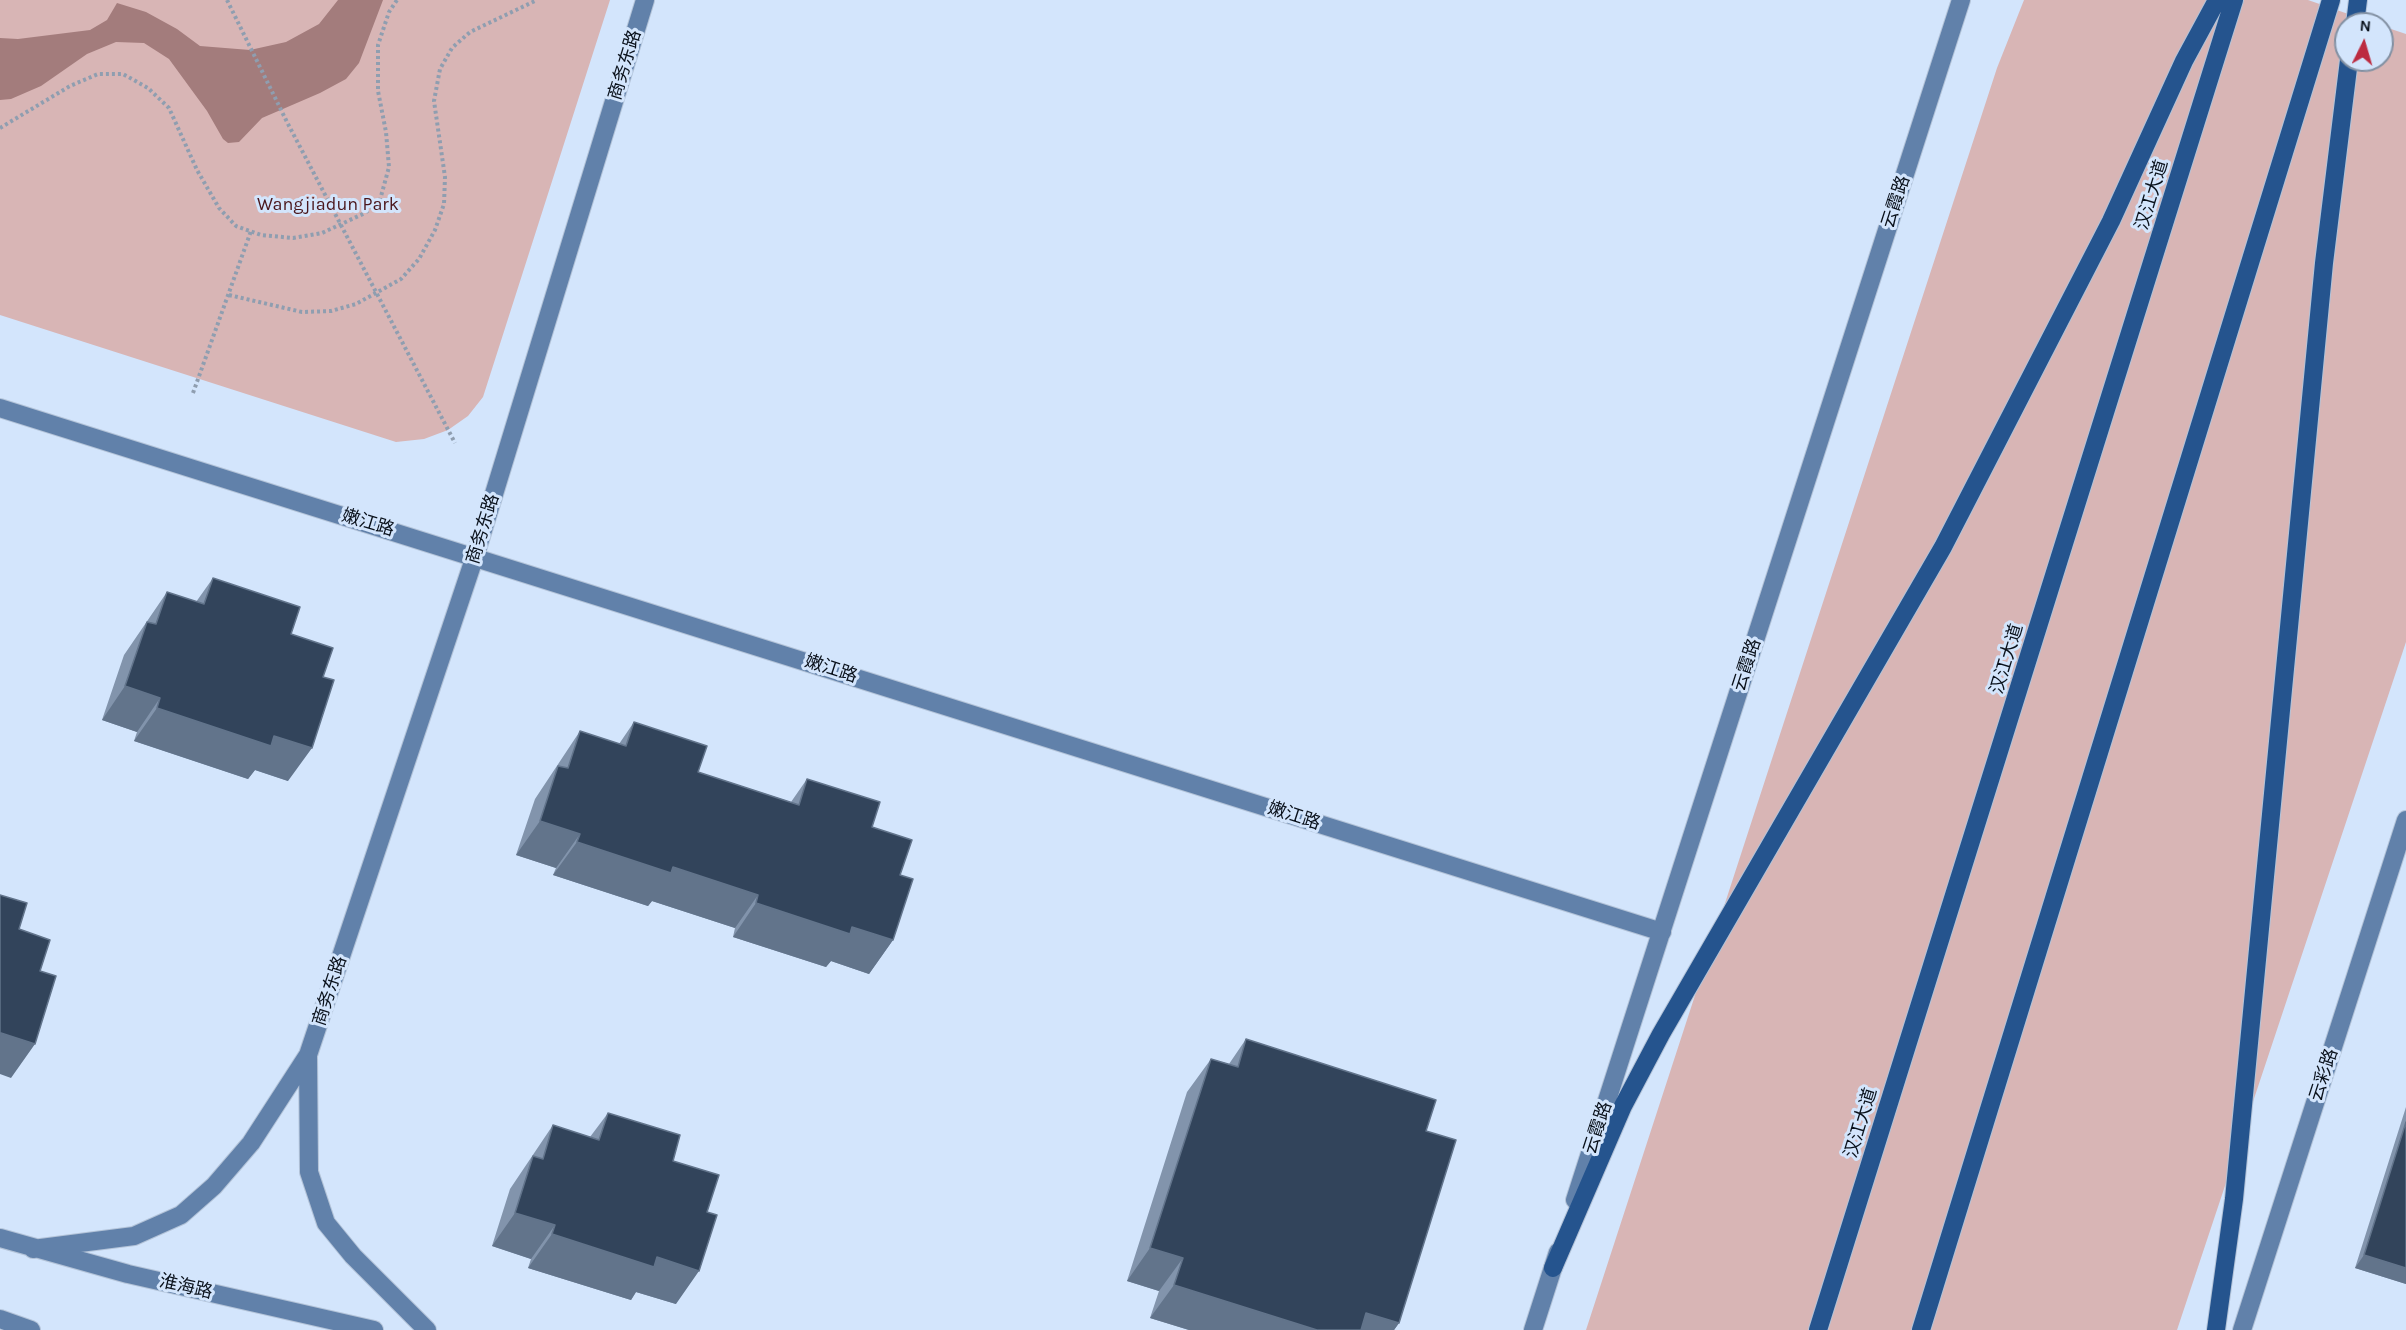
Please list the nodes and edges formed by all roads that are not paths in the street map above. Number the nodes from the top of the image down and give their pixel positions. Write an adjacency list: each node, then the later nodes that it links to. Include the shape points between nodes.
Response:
1 (645, 0): 8 (street, 商务东路)
2 (1961, 0): 10 (street, 云霞路)
3 (2217, 0): 14 (highway, via 1943,547 1661,1034 1593,1170)
4 (2234, 0): 21 (highway, 汉江大道)
5 (2331, 0): 22 (highway)
6 (2348, 72): 23 (highway, via 2324,263 2234,1199)
7 (0, 408): 8 (street, 嫩江路)
8 (475, 556): 10 (street, 嫩江路); 11 (street, 商务东路)
9 (2406, 820): 24 (street, 云彩路)
10 (1662, 932): 14 (street, 云霞路)
11 (308, 1055): 13 (street, via 251,1143 214,1186 181,1215 134,1236); 19 (street, via 309,1172 326,1223 353,1256)
12 (0, 1238): 13 (street, 淮海路)
13 (33, 1249): 18 (street, 淮海路)
14 (1553, 1268): 20 (street, 云霞路)
15 (0, 1321): 16 (street); 17 (street)
16 (12, 1330)
17 (31, 1330)
18 (374, 1330)
19 (427, 1330)
20 (1533, 1330)
21 (1818, 1330)
22 (1921, 1330)
23 (2216, 1330)
24 (2242, 1330)

